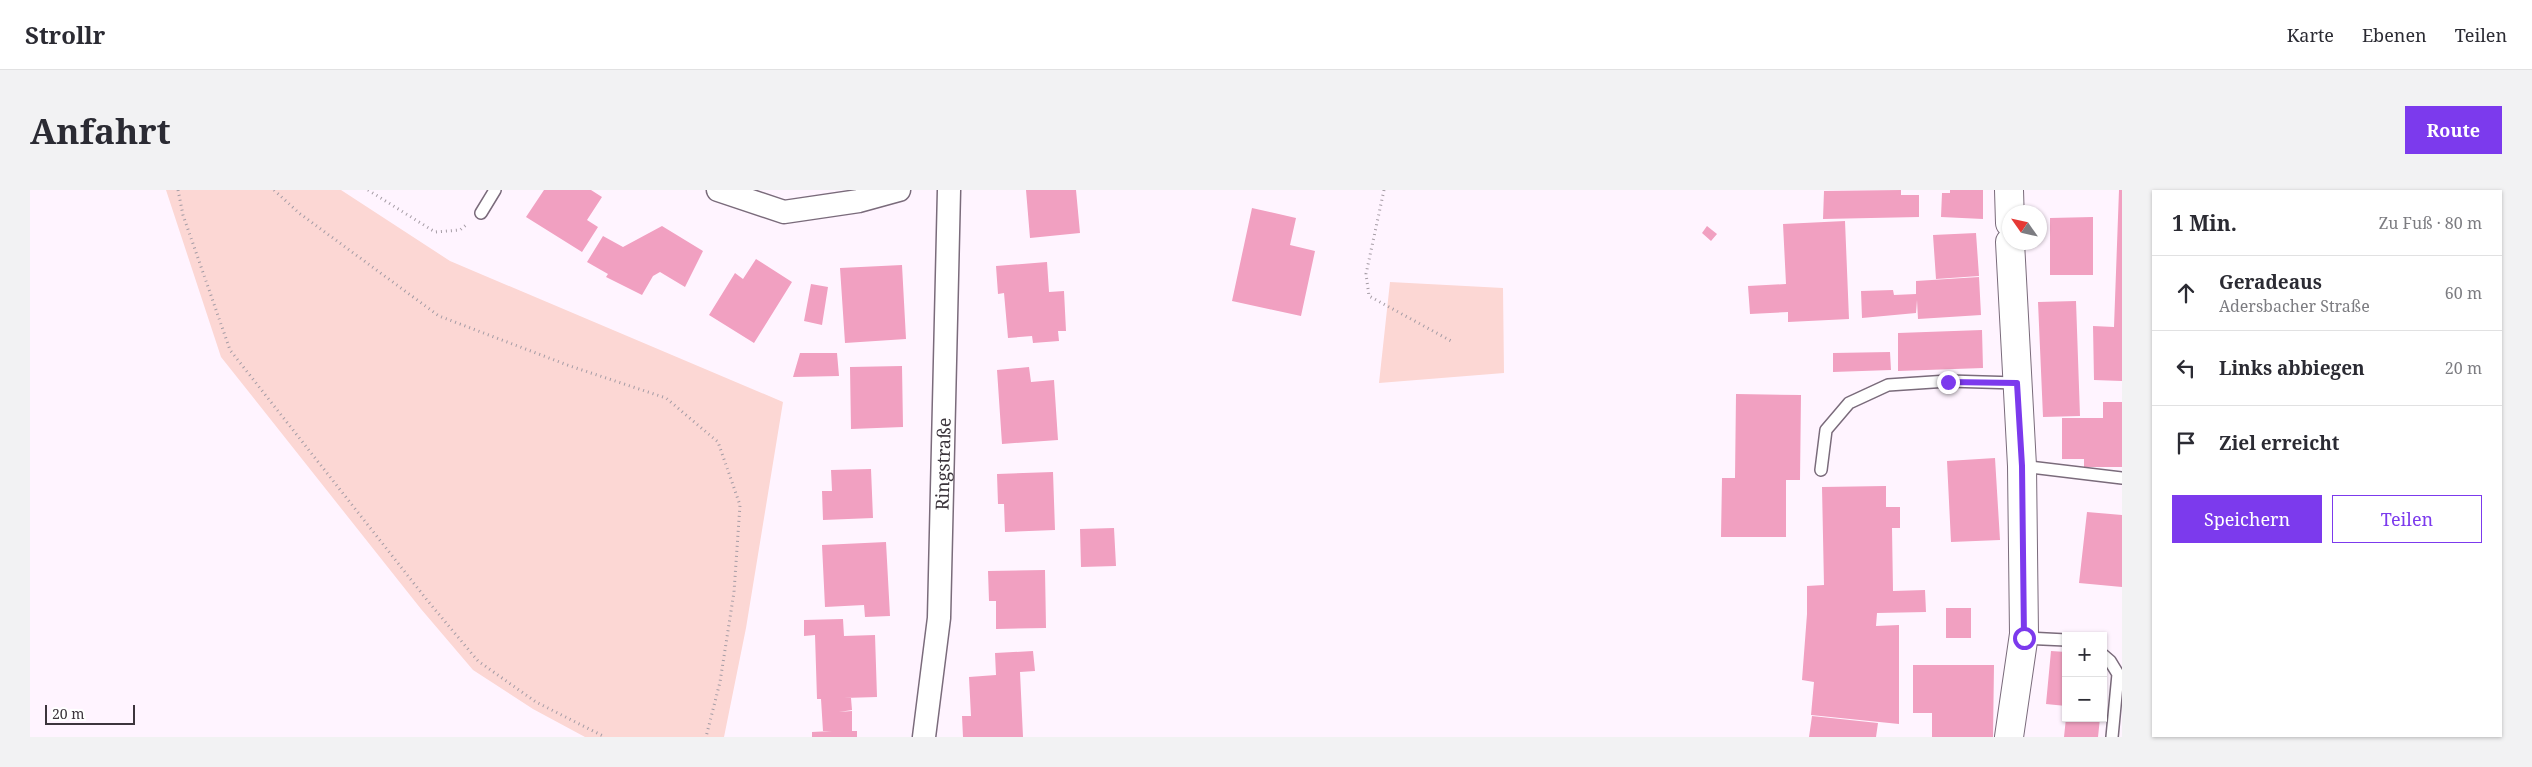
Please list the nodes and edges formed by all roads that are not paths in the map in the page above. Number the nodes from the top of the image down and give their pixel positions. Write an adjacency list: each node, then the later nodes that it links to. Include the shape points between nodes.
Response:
1 (495, 190): 7 (lane)
2 (718, 190): 3 (street, via 784,212 859,201)
3 (899, 190)
4 (949, 190): 16 (street, Ringstraße, via 939,618)
5 (2009, 190): 6 (street)
6 (2009, 205)
7 (481, 214)
8 (2010, 250): 9 (street)
9 (2017, 383): 10 (street); 11 (lane, via 1888,385 1850,403 1826,430)
10 (2022, 466): 12 (lane); 13 (street)
11 (1821, 470)
12 (2122, 478)
13 (2024, 638): 14 (lane); 17 (street)
14 (2062, 640)
15 (2107, 658): 18 (lane, via 2118,674)
16 (924, 737)
17 (2009, 737)
18 (2112, 737)

